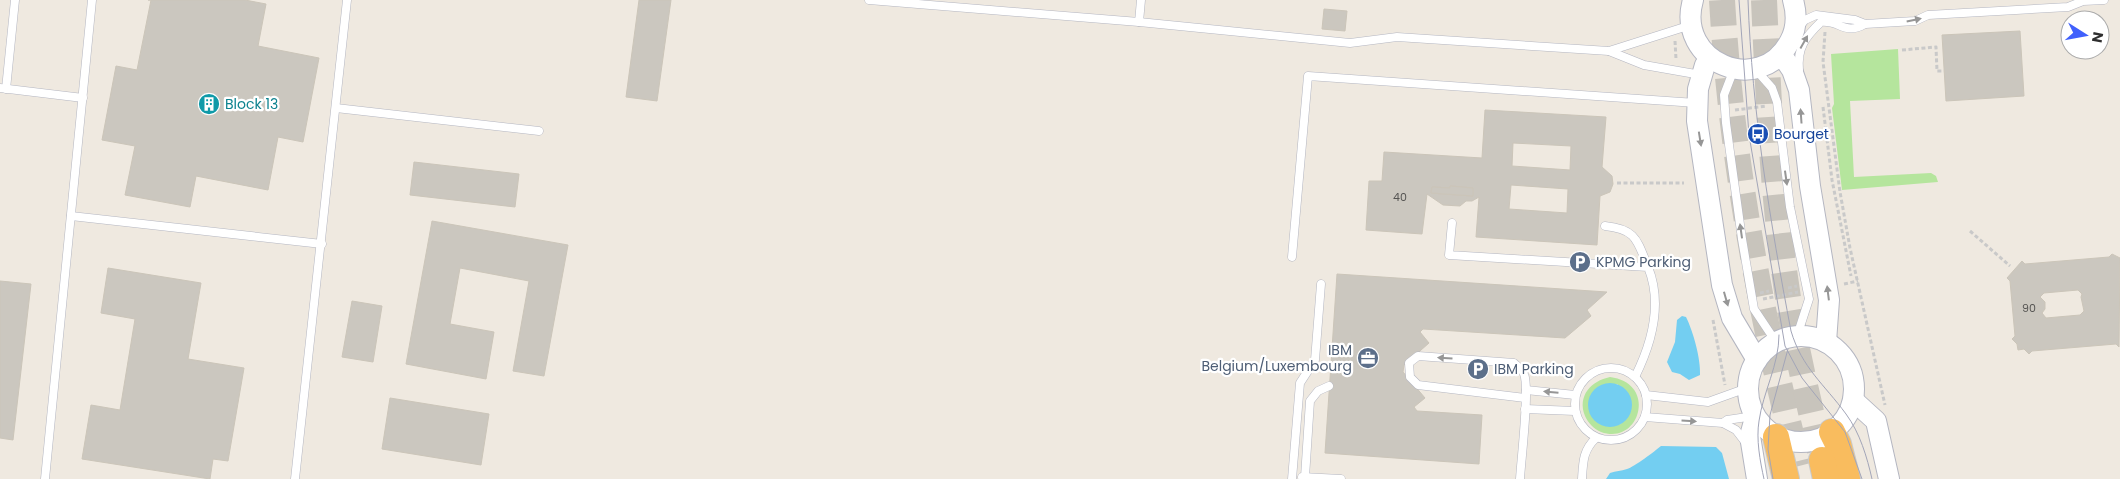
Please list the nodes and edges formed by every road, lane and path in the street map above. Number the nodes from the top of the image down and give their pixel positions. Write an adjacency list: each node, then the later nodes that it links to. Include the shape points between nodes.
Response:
1 (15, 0): 20 (lane)
2 (92, 0): 22 (lane)
3 (347, 0): 25 (lane)
4 (869, 0): 10 (lane)
5 (1141, 0): 10 (lane)
6 (1693, 0): 12 (street)
7 (1794, 0): 13 (street, via 1796,21)
8 (2104, 0): 11 (lane, one-way to 8, via 1916,21 1928,15 2068,7 2082,1)
9 (1826, 21): 11 (lane, via 1848,29); 21 (lane, one-way to 9, via 1800,47 1809,33); 40 (path, via 1823,62 1827,101 1841,201)
10 (1139, 22): 14 (lane, via 1350,42 1397,37)
11 (1865, 24): 13 (lane, via 1816,14 1805,20)
12 (1691, 25): 14 (lane); 17 (street)
13 (1793, 34): 16 (street)
14 (1609, 50): 17 (lane, via 1644,65)
15 (1902, 50): 19 (path, via 1936,47 1937,71)
16 (1781, 54): 18 (street, via 1766,64); 21 (street, via 1792,70)
17 (1706, 67): 18 (street); 23 (street)
18 (1744, 69): 24 (lane, via 1764,77 1772,88); 27 (lane, via 1724,95)
19 (1944, 71)
20 (3, 88): 22 (lane)
21 (1799, 90): 42 (street, one-way to 21)
22 (83, 98): 31 (lane)
23 (1696, 103): 36 (lane, via 1308,76); 44 (street, one-way to 44, via 1719,266)
24 (1777, 105): 27 (path); 42 (lane, one-way to 42, via 1790,207)
25 (336, 108): 28 (lane); 35 (lane)
26 (1823, 108): 39 (path, via 1832,180)
27 (1725, 111): 43 (lane, one-way to 27)
28 (539, 131)
29 (1617, 183): 30 (path)
30 (1684, 183)
31 (71, 216): 35 (lane); 70 (lane)
32 (1452, 223): 38 (lane, via 1450,255)
33 (1605, 226): 38 (lane, via 1631,233)
34 (1970, 231): 37 (path)
35 (322, 244): 71 (lane)
36 (1292, 257)
37 (2010, 266)
38 (1648, 267): 49 (lane, via 1654,287 1655,315 1647,350)
39 (1851, 276)
40 (1858, 281): 42 (path); 59 (path)
41 (1321, 284): 69 (lane, via 1315,360 1300,383)
42 (1818, 288): 43 (path); 45 (lane); 47 (street, one-way to 42, via 1829,318)
43 (1752, 301): 46 (lane)
44 (1728, 306): 48 (street); 55 (path, via 1711,309)
45 (1797, 336): 46 (street); 47 (street)
46 (1776, 342): 48 (street)
47 (1826, 342): 56 (street, via 1847,364 1853,381)
48 (1757, 360): 51 (street)
49 (1635, 377): 53 (lane, via 1607,368 1597,371 1580,385); 54 (lane)
50 (1329, 386): 68 (lane, via 1318,390 1310,401)
51 (1747, 388): 55 (lane); 61 (street)
52 (1526, 394): 52 (lane, one-way to 52, via 1524,374 1514,363 1418,356 1409,363 1410,377 1418,385); 53 (lane, one-way to 52); 57 (lane)
53 (1576, 394): 58 (lane)
54 (1646, 394): 55 (lane, via 1708,402); 60 (lane)
55 (1727, 397)
56 (1853, 400): 63 (street, via 1849,412); 77 (street, via 1876,421)
57 (1525, 409): 58 (lane); 73 (lane)
58 (1575, 411): 65 (lane, via 1584,429)
59 (1886, 411)
60 (1645, 417): 62 (lane, one-way to 62); 65 (lane, via 1634,432 1619,440)
61 (1755, 417): 62 (lane); 64 (street); 66 (street, via 1750,436)
62 (1723, 423): 66 (lane, via 1736,430)
63 (1832, 432): 64 (street, via 1817,440 1800,443); 76 (highway)
64 (1776, 437): 67 (highway)
65 (1596, 438): 74 (lane, via 1587,446)
66 (1751, 449): 75 (street)
67 (1807, 473)
68 (1305, 477): 69 (lane); 72 (lane)
69 (1292, 478)
70 (44, 479)
71 (295, 479)
72 (1341, 479)
73 (1520, 479)
74 (1582, 479)
75 (1757, 479)
76 (1847, 479)
77 (1889, 479)

